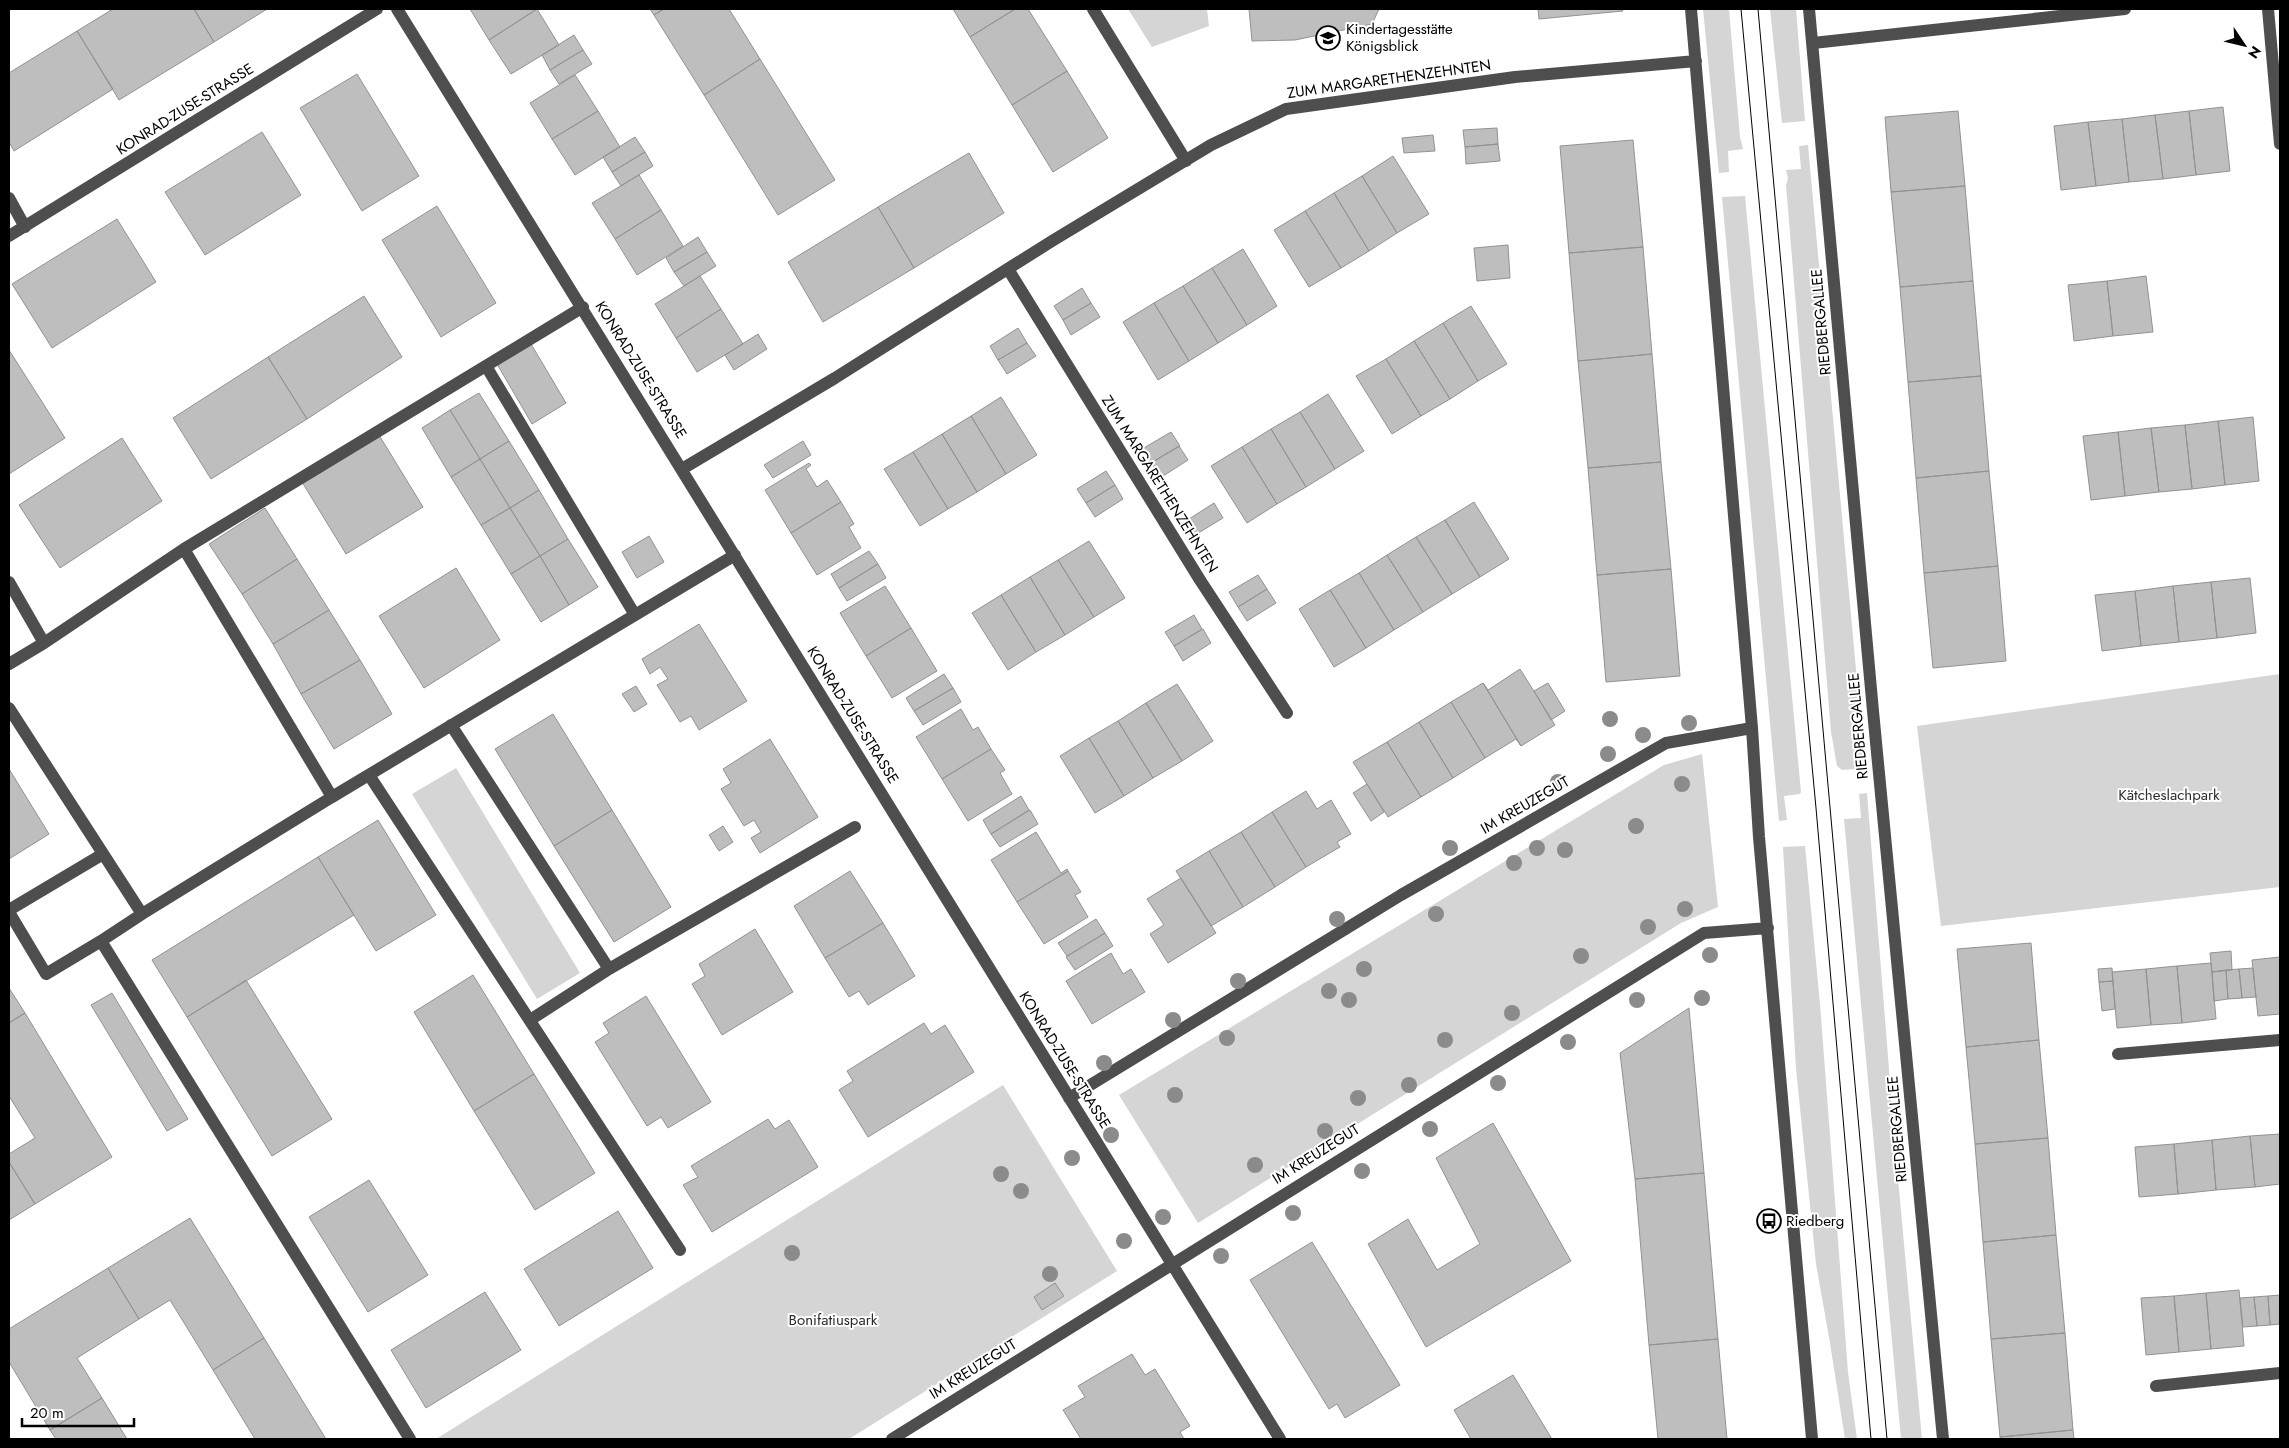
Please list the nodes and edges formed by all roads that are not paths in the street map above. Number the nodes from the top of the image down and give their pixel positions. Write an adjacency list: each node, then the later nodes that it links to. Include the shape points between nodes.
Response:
1 (377, 9): 13 (street, KONRAD-ZUSE-STRASSE)
2 (397, 9): 16 (street, KONRAD-ZUSE-STRASSE)
3 (1092, 9): 11 (street)
4 (1692, 9): 9 (street)
5 (1809, 9): 8 (street, RIEDBERGALLEE)
6 (2125, 9): 8 (street)
7 (2268, 9): 10 (street)
8 (1813, 43): 50 (street, RIEDBERGALLEE)
9 (1696, 60): 11 (street, ZUM MARGARETHENZEHNTEN, via 1515,77 1286,108); 28 (street)
10 (2280, 144)
11 (1186, 161): 15 (street, ZUM MARGARETHENZEHNTEN)
12 (9, 198): 13 (street)
13 (24, 227): 14 (street, KONRAD-ZUSE-STRASSE)
14 (9, 236)
15 (1008, 269): 18 (street, ZUM MARGARETHENZEHNTEN); 26 (street, ZUM MARGARETHENZEHNTEN, via 1200,580)
16 (583, 306): 17 (street); 18 (street, KONRAD-ZUSE-STRASSE)
17 (486, 366): 19 (street); 22 (street)
18 (682, 469): 20 (street, KONRAD-ZUSE-STRASSE)
19 (184, 549): 23 (street); 30 (street)
20 (735, 555): 22 (street); 41 (street, KONRAD-ZUSE-STRASSE)
21 (10, 588): 23 (street)
22 (636, 615): 27 (street)
23 (44, 643): 24 (street)
24 (9, 664)
25 (9, 708): 32 (street)
26 (1287, 713)
27 (452, 725): 29 (street); 37 (street)
28 (1752, 728): 35 (street); 41 (street, IM KREUZEGUT, via 1666,743 1401,895)
29 (368, 775): 30 (street); 38 (street)
30 (332, 798): 34 (street)
31 (855, 828): 37 (street)
32 (103, 854): 33 (street); 34 (street)
33 (9, 911): 36 (street, via 46,974)
34 (142, 914): 36 (street)
35 (1768, 928): 43 (street, IM KREUZEGUT, via 1704,933); 49 (street)
36 (101, 941): 46 (street)
37 (609, 969): 38 (street)
38 (530, 1020): 42 (street)
39 (2280, 1040): 40 (street)
40 (2118, 1054)
41 (1069, 1098): 43 (street, KONRAD-ZUSE-STRASSE)
42 (680, 1250)
43 (1171, 1264): 47 (street, IM KREUZEGUT); 48 (street, KONRAD-ZUSE-STRASSE)
44 (2280, 1373): 45 (street)
45 (2156, 1386)
46 (410, 1439)
47 (892, 1439)
48 (1280, 1439)
49 (1812, 1439)
50 (1943, 1439)

